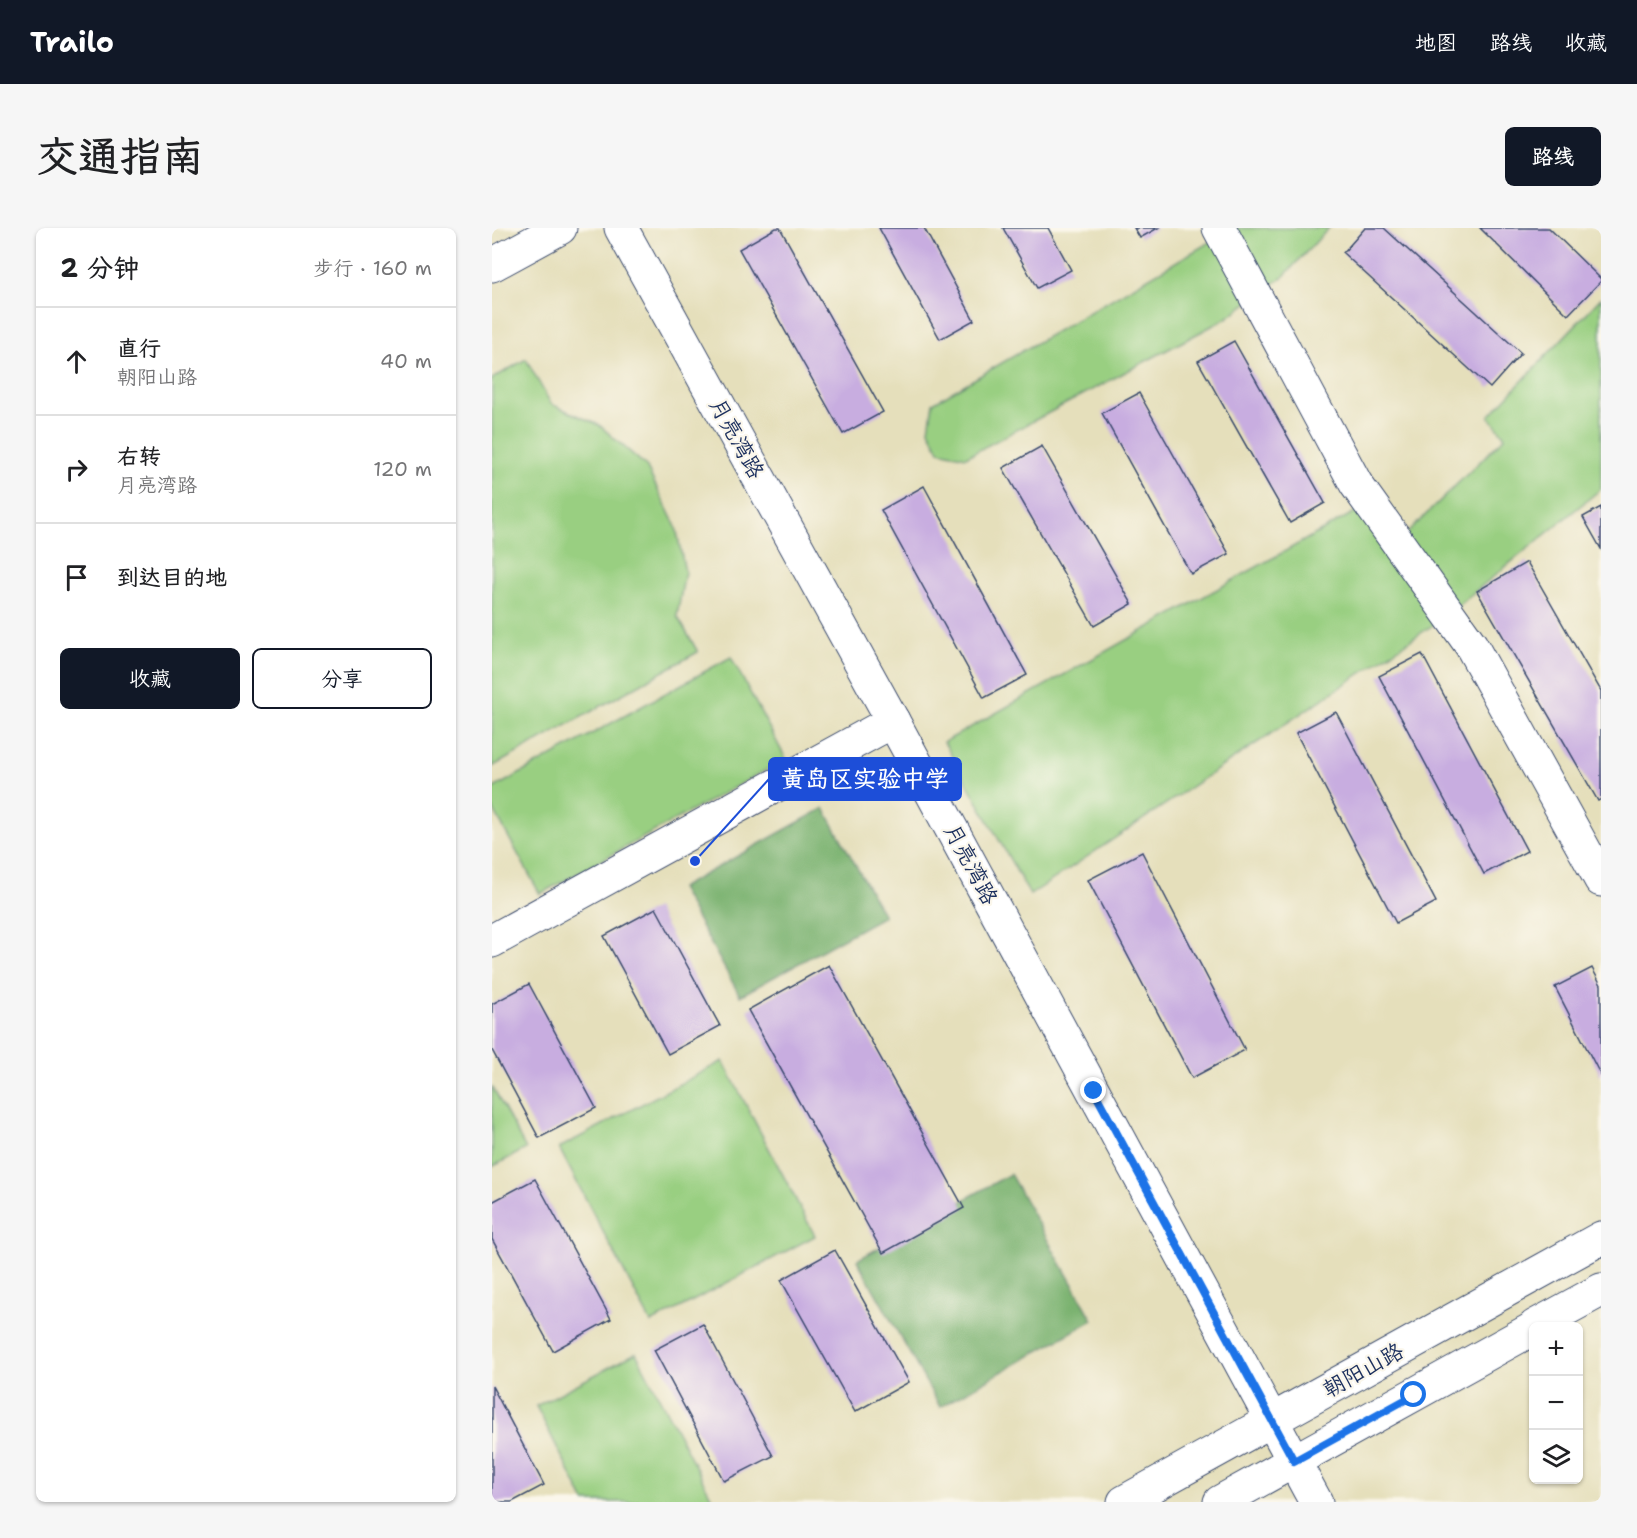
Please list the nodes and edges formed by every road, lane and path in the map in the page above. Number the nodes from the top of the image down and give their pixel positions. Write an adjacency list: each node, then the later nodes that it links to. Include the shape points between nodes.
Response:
1 (560, 228): 4 (street)
2 (621, 228): 5 (street, 月亮湾路)
3 (1219, 228): 6 (street, via 1356,484 1471,645)
4 (492, 265)
5 (893, 721): 7 (street); 12 (street, 月亮湾路)
6 (1601, 880)
7 (492, 942)
8 (1601, 1238): 12 (street, 朝阳山路)
9 (1601, 1290): 10 (street, 朝阳山路)
10 (1543, 1322)
11 (1529, 1330): 13 (street, 朝阳山路)
12 (1272, 1421): 13 (street, 月亮湾路); 14 (street, 朝阳山路)
13 (1294, 1461): 15 (street, 朝阳山路); 16 (street, 月亮湾路)
14 (1124, 1502)
15 (1220, 1502)
16 (1316, 1502)

